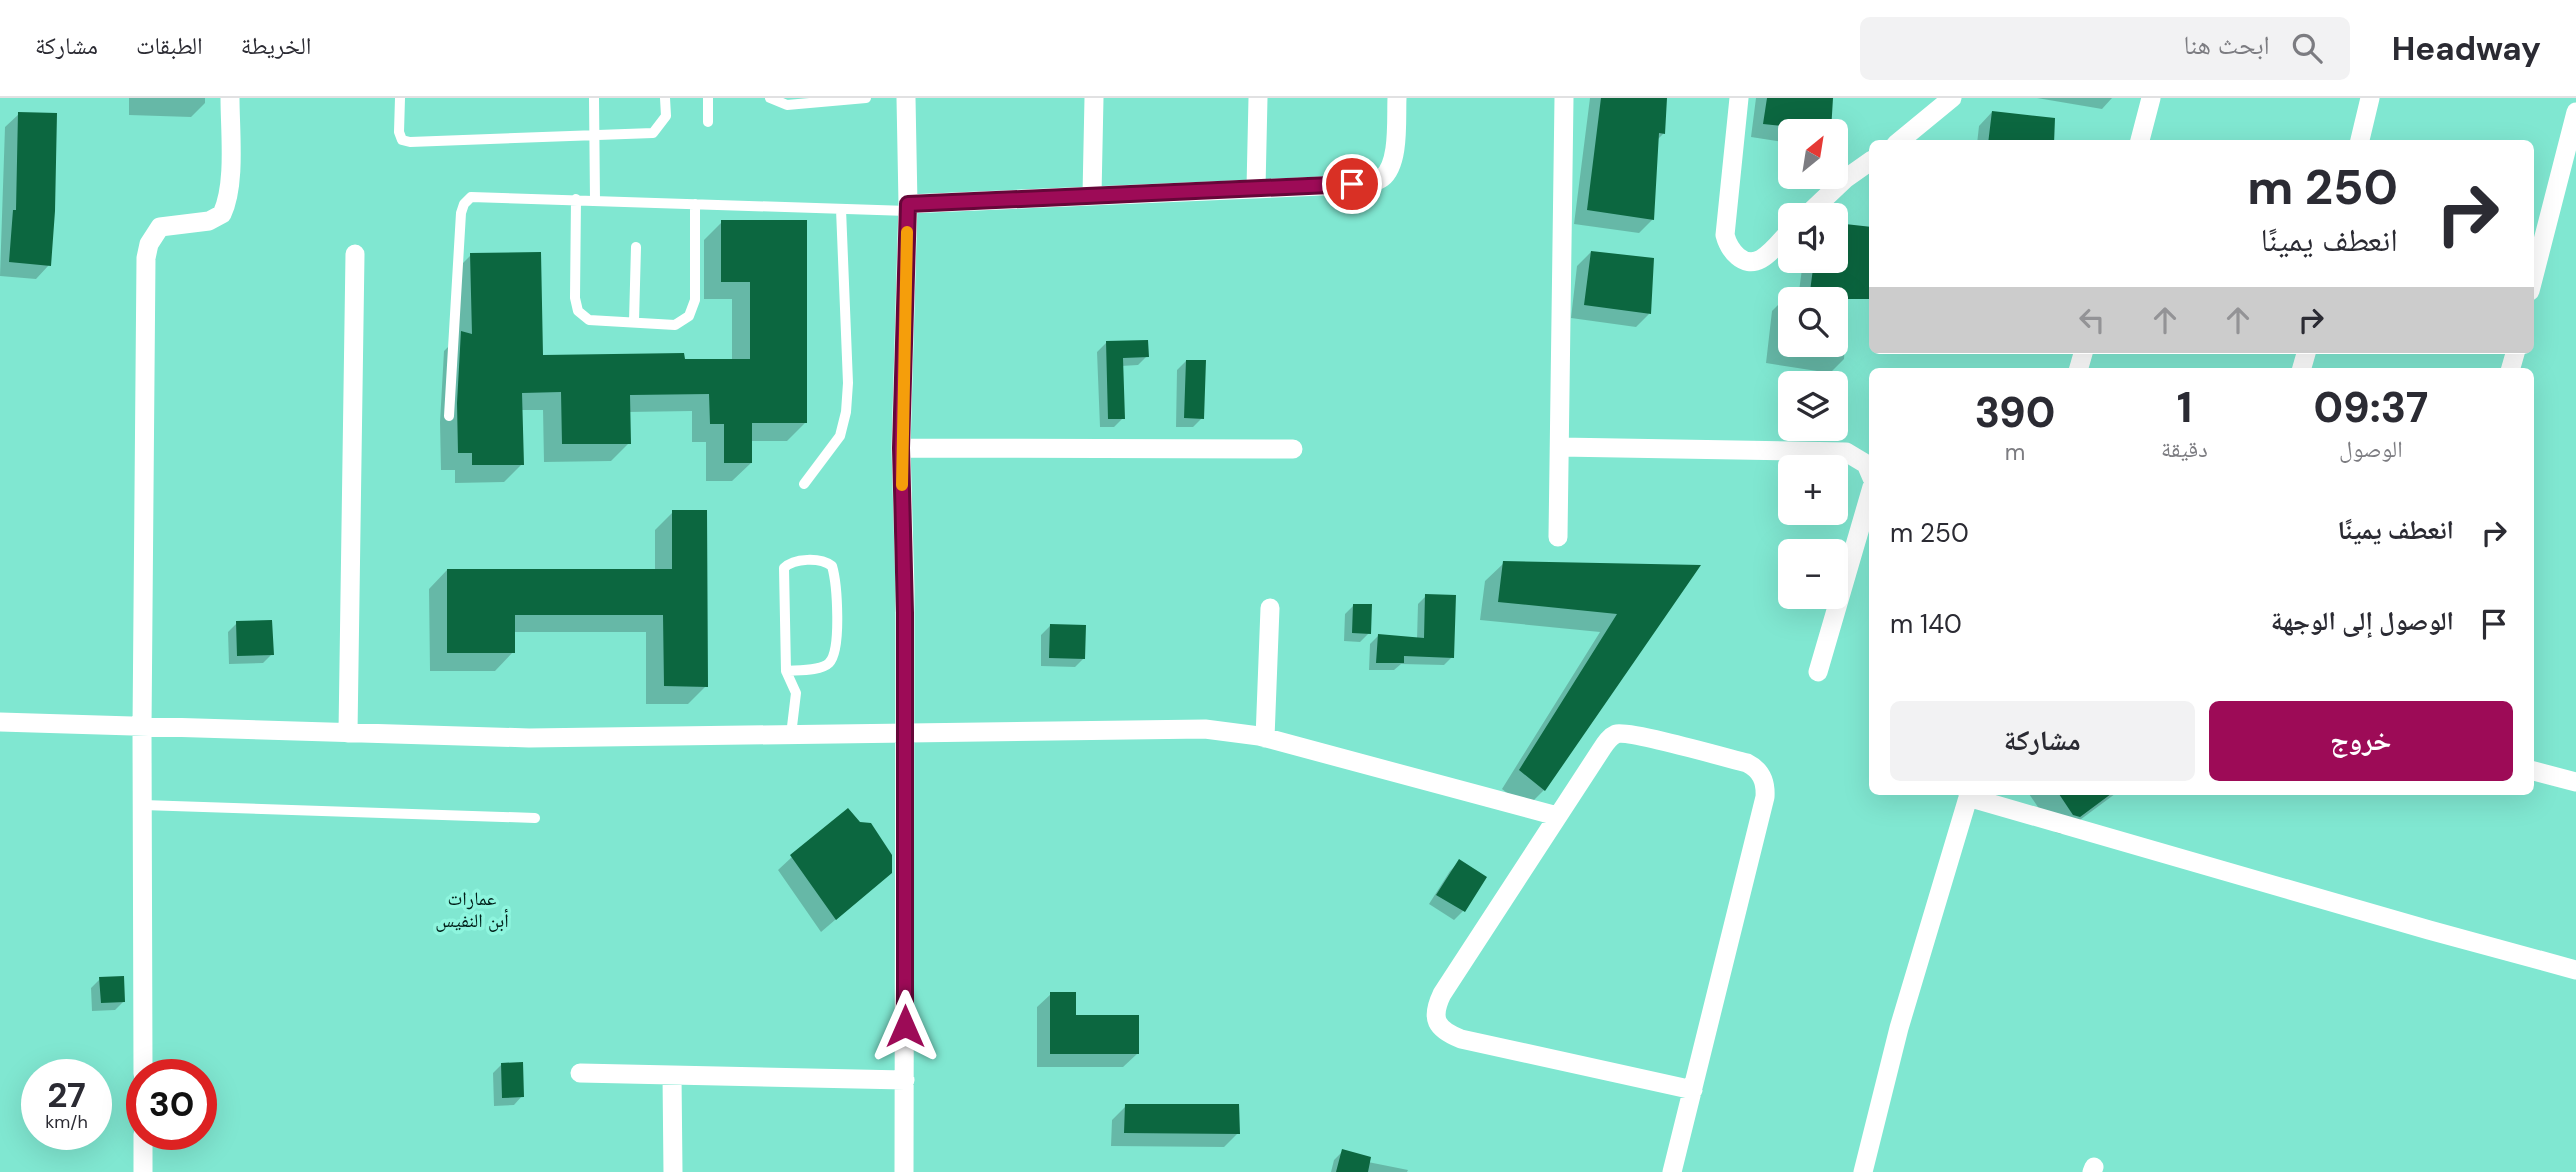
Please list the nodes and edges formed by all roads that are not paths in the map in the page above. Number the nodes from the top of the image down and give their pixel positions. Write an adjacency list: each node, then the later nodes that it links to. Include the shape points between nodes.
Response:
1 (230, 98): 49 (street, via 230,178 222,214 209,221 160,227 146,258)
2 (400, 98): 19 (lane, via 399,132 402,140 410,142)
3 (594, 98): 19 (lane)
4 (665, 98): 19 (lane, via 666,116 653,133)
5 (708, 98): 18 (lane)
6 (770, 98): 7 (lane, via 787,105)
7 (866, 98)
8 (906, 98): 30 (street)
9 (1094, 98): 25 (street)
10 (1258, 98): 24 (street)
11 (1397, 98): 24 (street, via 1395,151 1381,179 1367,184)
12 (1564, 98): 38 (street)
13 (1739, 98): 32 (street, via 1725,235 1728,247 1736,257 1760,260)
14 (1952, 98): 20 (street)
15 (2151, 98): 21 (street)
16 (2370, 98): 22 (street)
17 (2576, 112): 35 (street)
18 (708, 122)
19 (594, 135): 27 (lane)
20 (1901, 140)
21 (2140, 140)
22 (2360, 140)
23 (1869, 162): 28 (street)
24 (1256, 188): 25 (street)
25 (1093, 195): 30 (street)
26 (576, 199): 27 (lane); 36 (lane, via 578,312 589,320); 37 (lane, via 471,197 464,204)
27 (594, 200): 29 (lane)
28 (1819, 203)
29 (695, 204): 31 (lane); 36 (lane, via 695,300 689,316 676,325)
30 (908, 207): 31 (lane); 39 (street)
31 (841, 209): 42 (lane, via 846,412 840,436)
32 (1778, 243)
33 (636, 247): 36 (lane)
34 (355, 254): 50 (street)
35 (2534, 275)
36 (634, 322)
37 (449, 416)
38 (1560, 447): 41 (street, via 1846,452); 44 (street)
39 (901, 448): 40 (street); 51 (street)
40 (1293, 449)
41 (1869, 471)
42 (804, 484)
43 (1869, 497): 47 (street)
44 (1558, 537)
45 (1270, 608): 53 (street)
46 (786, 671): 46 (lane, via 784,568 789,563 826,561 832,566 836,588 838,630 832,658 822,667); 52 (lane, via 796,693)
47 (1818, 672)
48 (0, 722): 49 (street)
49 (142, 727): 50 (street); 58 (street)
50 (348, 733): 52 (street, via 529,738)
51 (905, 733): 52 (street); 53 (street, via 1205,729); 65 (street)
52 (791, 735)
53 (1265, 738): 59 (street)
54 (2534, 771): 55 (street)
55 (2576, 782)
56 (1969, 795): 72 (street, via 1899,1028)
57 (1972, 795): 61 (street)
58 (142, 805): 60 (lane); 62 (street)
59 (1557, 816): 66 (street, via 1442,994 1435,1008 1438,1025 1461,1039); 66 (street, via 1615,734 1747,763 1762,777 1765,797)
60 (535, 818)
61 (2576, 970)
62 (143, 1059)
63 (580, 1073): 64 (street)
64 (672, 1075): 65 (street); 69 (street)
65 (905, 1080): 70 (street)
66 (1693, 1090): 71 (street)
67 (143, 1150): 68 (street)
68 (143, 1172)
69 (673, 1172)
70 (904, 1172)
71 (1672, 1172)
72 (1864, 1172)

